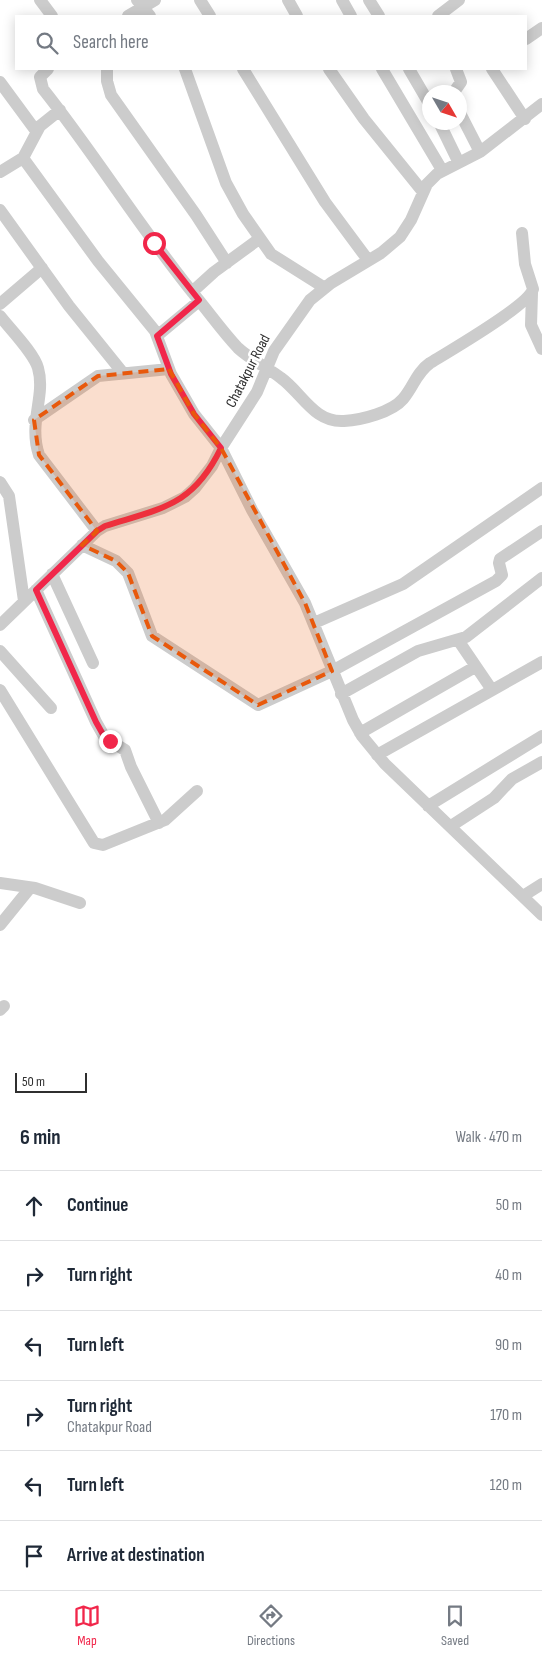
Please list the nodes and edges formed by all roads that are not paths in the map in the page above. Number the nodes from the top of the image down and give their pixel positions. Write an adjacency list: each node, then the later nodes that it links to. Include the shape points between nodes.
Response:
1 (40, 0): 9 (street)
2 (155, 0): 8 (street)
3 (200, 0): 11 (street)
4 (288, 0): 12 (street)
5 (342, 0): 13 (street)
6 (369, 0): 14 (street)
7 (459, 0): 15 (street)
8 (143, 9): 10 (street)
9 (51, 15)
10 (130, 15)
11 (209, 15)
12 (296, 15)
13 (350, 15)
14 (378, 15)
15 (439, 15)
16 (542, 28): 17 (street)
17 (527, 38)
18 (47, 70): 30 (street, via 40,77 40,84)
19 (107, 70): 45 (street, via 111,95)
20 (186, 70): 43 (street, via 226,184)
21 (244, 70): 44 (street, via 325,202)
22 (330, 70): 40 (street, via 364,119)
23 (383, 70): 38 (street)
24 (410, 70): 29 (street)
25 (456, 70): 28 (street, via 461,82)
26 (493, 70): 31 (street)
27 (0, 82): 34 (street)
28 (459, 85)
29 (422, 91)
30 (60, 110): 34 (street); 49 (street, via 165,259)
31 (536, 114): 35 (street, Chatakpur Road)
32 (467, 127): 35 (street)
33 (442, 130): 37 (street)
34 (36, 131): 36 (street)
35 (480, 152): 37 (street, Chatakpur Road)
36 (23, 158): 39 (street); 52 (street)
37 (458, 161): 38 (street, Chatakpur Road)
38 (442, 170): 40 (street, Chatakpur Road, via 431,179)
39 (0, 172)
40 (424, 192): 44 (street, Chatakpur Road, via 400,237)
41 (0, 210): 46 (street)
42 (522, 233): 48 (street)
43 (259, 239): 45 (street); 47 (street, via 282,262)
44 (368, 260): 47 (street, Chatakpur Road)
45 (227, 263): 49 (street)
46 (42, 268): 50 (street); 56 (street)
47 (325, 288): 55 (street, Chatakpur Road, via 310,300 274,351)
48 (532, 293): 53 (street, via 531,325); 55 (street, via 480,332 422,368 394,407 364,418 344,422 320,415 282,378)
49 (196, 296): 52 (street); 55 (street, via 239,348)
50 (0, 304)
51 (0, 316): 57 (street, via 38,368 40,389)
52 (157, 336): 54 (street)
53 (542, 349)
54 (169, 369): 56 (street); 58 (street, via 194,414)
55 (266, 369): 58 (street, Chatakpur Road, via 257,392)
56 (123, 372): 57 (street, via 98,376)
57 (34, 420): 61 (street, via 39,456)
58 (221, 448): 61 (street, Chatakpur Road, via 203,479 185,497); 68 (street)
59 (0, 482): 67 (street, via 9,496)
60 (542, 488): 68 (street, via 403,584)
61 (97, 531): 63 (street, Chatakpur Road)
62 (542, 531): 75 (street, via 500,558 502,575 496,581)
63 (82, 546): 64 (street, Chatakpur Road); 75 (street, via 116,561 128,573 152,636 258,705)
64 (52, 574): 66 (street, Chatakpur Road); 73 (street)
65 (542, 578): 70 (street, via 487,622)
66 (36, 590): 67 (street, Chatakpur Road); 86 (street, via 96,722 105,738 125,750)
67 (24, 602): 69 (street, Chatakpur Road)
68 (314, 623): 75 (street)
69 (0, 625)
70 (458, 640): 74 (street); 78 (street, via 418,651)
71 (0, 651): 79 (street)
72 (542, 662): 77 (street)
73 (93, 663)
74 (476, 667): 77 (street); 80 (street)
75 (332, 670): 78 (street)
76 (0, 690): 86 (street, via 94,843 103,845)
77 (492, 690): 82 (street)
78 (341, 694): 80 (street)
79 (51, 708)
80 (360, 733): 82 (street)
81 (542, 736): 85 (street)
82 (377, 755): 85 (street)
83 (542, 762): 87 (street, via 512,779 494,798)
84 (197, 791): 86 (street)
85 (428, 806): 87 (street)
86 (159, 823)
87 (451, 826): 91 (street)
88 (0, 883): 90 (street)
89 (542, 884): 91 (street)
90 (30, 888): 92 (street); 94 (street)
91 (523, 896): 93 (street)
92 (80, 903)
93 (542, 915)
94 (0, 925)

